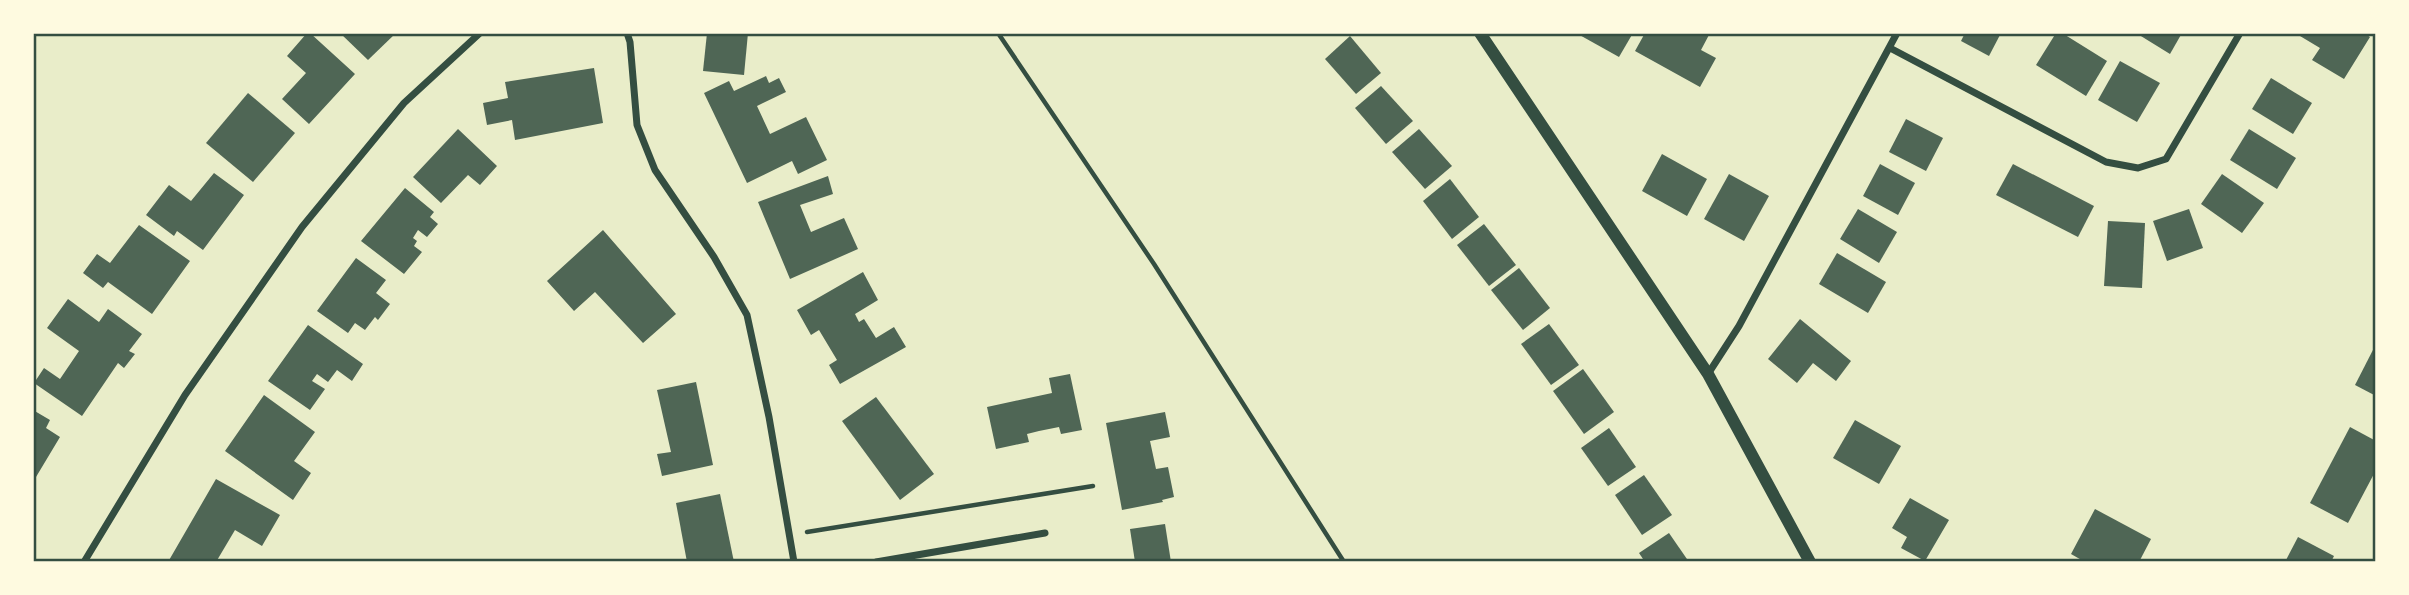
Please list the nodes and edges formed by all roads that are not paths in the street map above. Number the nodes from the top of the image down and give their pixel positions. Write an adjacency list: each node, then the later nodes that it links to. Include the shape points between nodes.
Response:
1 (480, 33): 9 (street, via 404,103 302,226 186,395)
2 (626, 33): 10 (street, via 637,125 655,170 747,315)
3 (1480, 33): 7 (street)
4 (1898, 33): 6 (street)
5 (2240, 33): 6 (street, via 2166,159 2138,169 2106,162)
6 (1890, 48): 7 (street, via 1740,326)
7 (1708, 374): 12 (street)
8 (1045, 533): 11 (street)
9 (84, 562)
10 (794, 562)
11 (876, 562)
12 (1810, 562)

